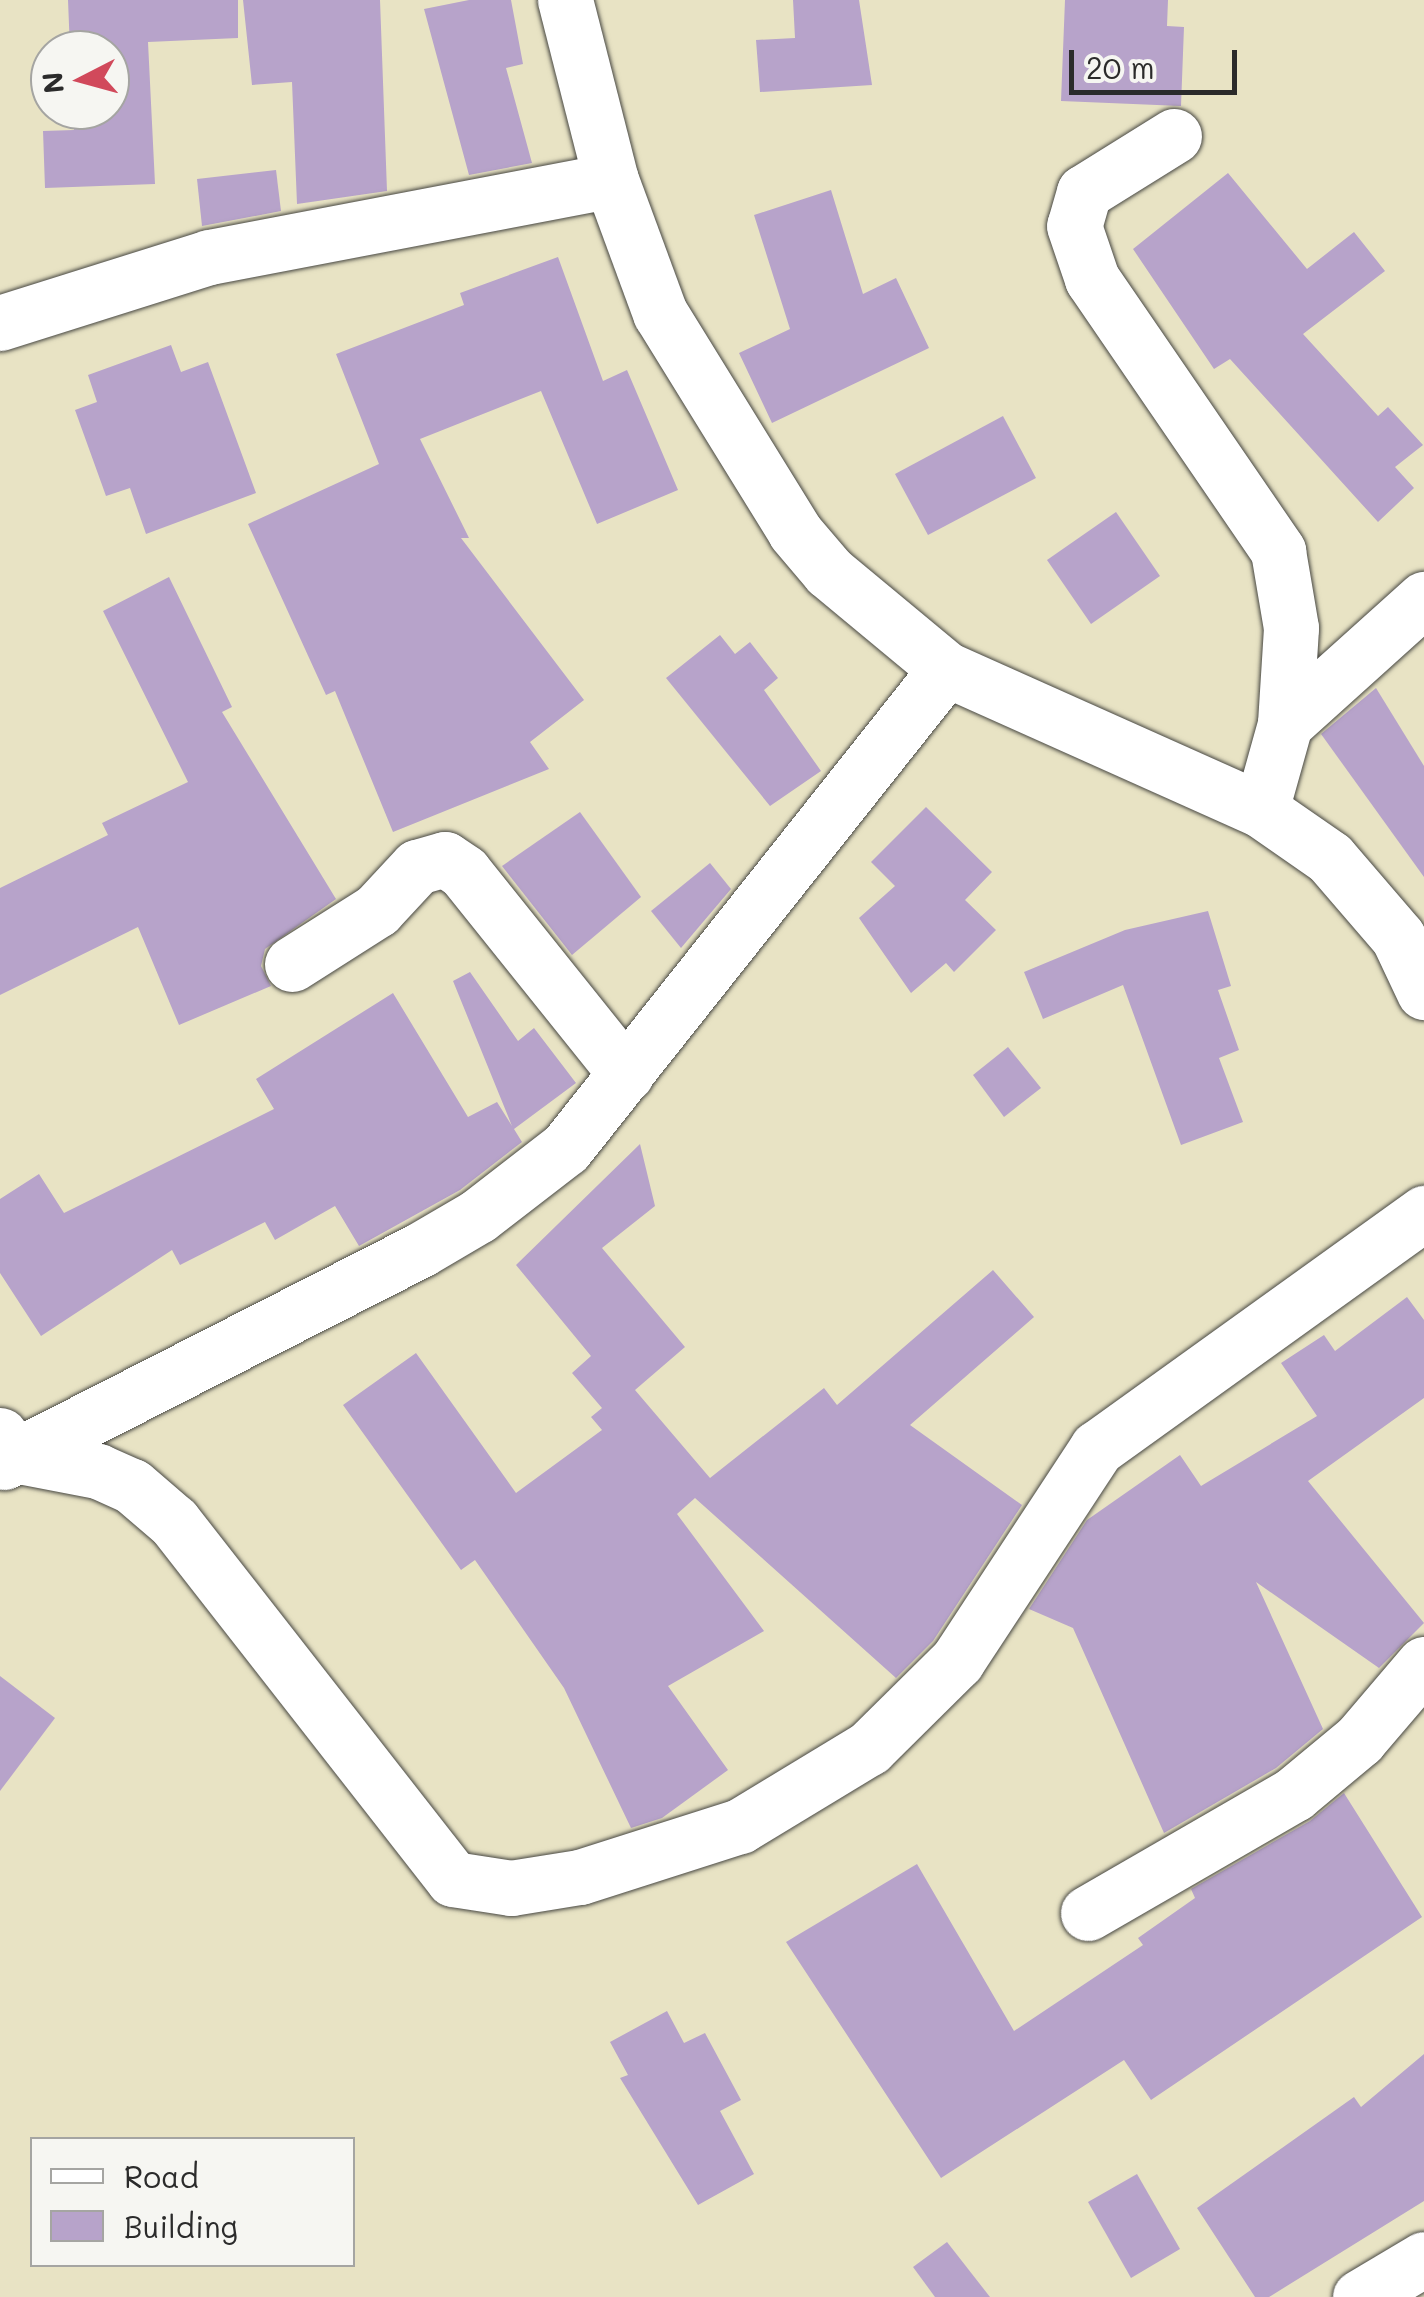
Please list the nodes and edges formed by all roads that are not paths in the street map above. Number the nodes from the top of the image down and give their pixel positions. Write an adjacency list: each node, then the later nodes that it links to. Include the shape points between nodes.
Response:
1 (565, 0): 3 (street)
2 (1174, 136): 7 (street, via 1084,192 1074,226 1078,250 1278,550 1292,628)
3 (611, 180): 4 (street, via 209,257); 6 (street, via 660,312 794,532 878,618)
4 (0, 323)
5 (1424, 598): 7 (street)
6 (946, 668): 8 (street); 11 (street)
7 (1284, 724): 8 (street)
8 (1261, 810): 10 (street, via 1354,880 1398,937)
9 (292, 964): 11 (street, via 377,910 417,867 446,859 464,872)
10 (1424, 992)
11 (626, 1074): 13 (street, via 566,1148 478,1216)
12 (1424, 1213): 13 (street, via 1097,1448 957,1660 869,1748 740,1826 580,1877 511,1888 453,1879 174,1522 132,1486 98,1471)
13 (5, 1451)
14 (1424, 1664): 15 (street, via 1360,1740 1294,1794)
15 (1088, 1913)
16 (1424, 2258): 17 (street)
17 (1360, 2297)

